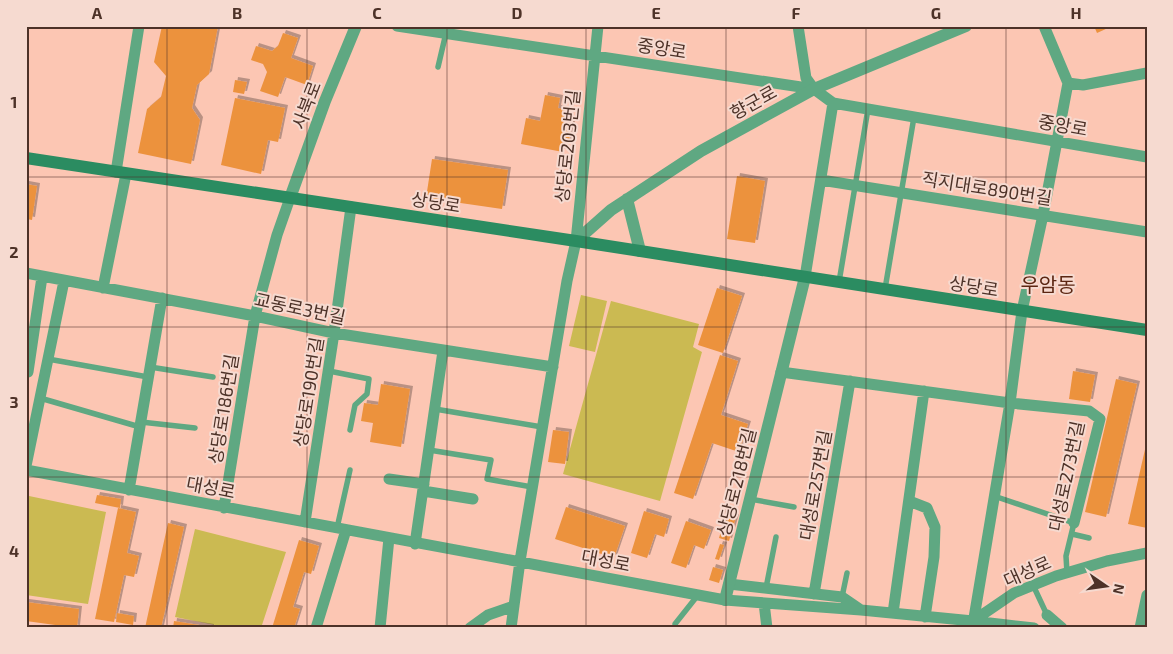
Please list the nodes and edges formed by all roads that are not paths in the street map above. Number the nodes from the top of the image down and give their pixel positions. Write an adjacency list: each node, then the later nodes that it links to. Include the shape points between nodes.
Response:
1 (139, 26): 20 (street)
2 (356, 26): 24 (street, 사북로)
3 (397, 26): 8 (street, 중앙로)
4 (598, 26): 9 (street, 상당로203번길)
5 (798, 26): 13 (street, via 806,78)
6 (966, 26): 13 (street, 향군로)
7 (1044, 26): 12 (street)
8 (446, 33): 9 (street, 중앙로); 10 (lane)
9 (594, 55): 13 (street, 중앙로); 29 (street, 상당로203번길)
10 (438, 68)
11 (1147, 73): 12 (street, via 1083,85)
12 (1068, 83): 17 (street)
13 (814, 89): 14 (street, 중앙로); 25 (street, 향군로, via 701,151)
14 (833, 103): 15 (street, 중앙로); 21 (street)
15 (868, 109): 16 (street, 중앙로); 22 (lane)
16 (914, 117): 17 (street, 중앙로); 23 (lane)
17 (1057, 142): 18 (street, 중앙로); 27 (street)
18 (1147, 157)
19 (26, 158): 20 (main road, 상당로)
20 (121, 173): 24 (main road, 상당로); 36 (street)
21 (821, 180): 22 (street, 직지대로890번길); 33 (street)
22 (855, 186): 23 (street, 직지대로890번길); 35 (lane)
23 (901, 193): 27 (street, 직지대로890번길); 37 (lane)
24 (290, 198): 26 (main road, 상당로); 40 (street, 상당로186번길)
25 (627, 199): 29 (street, 향군로); 30 (street)
26 (351, 207): 29 (main road, 상당로); 42 (street, 상당로190번길)
27 (1044, 215): 28 (street, 직지대로890번길); 39 (street)
28 (1147, 232)
29 (576, 241): 30 (main road, 상당로); 45 (street, 상당로203번길)
30 (640, 251): 33 (main road, 상당로)
31 (26, 273): 32 (street, 교동로3번길)
32 (42, 277): 34 (street, 교동로3번길); 49 (street)
33 (805, 277): 35 (main road, 상당로); 48 (street, 상당로218번길)
34 (64, 281): 36 (street, 교동로3번길); 44 (street)
35 (839, 282): 37 (main road, 상당로)
36 (102, 288): 38 (street, 교동로3번길)
37 (885, 289): 39 (main road, 상당로)
38 (162, 298): 40 (street, 교동로3번길); 47 (street)
39 (1022, 311): 41 (main road, 상당로); 54 (street)
40 (256, 316): 42 (street, 교동로3번길); 72 (street, 상당로186번길)
41 (1147, 330)
42 (334, 333): 43 (street, 교동로3번길); 46 (street, 상당로190번길)
43 (443, 351): 45 (street, 교동로3번길); 55 (street)
44 (48, 359): 47 (lane, via 106,369); 49 (street)
45 (553, 367): 57 (street, 상당로203번길)
46 (329, 371): 59 (lane, via 369,379 367,394 355,404); 74 (street, 상당로190번길)
47 (149, 372): 50 (lane); 56 (street)
48 (781, 372): 51 (street); 70 (street, 상당로218번길)
49 (37, 373): 53 (street)
50 (213, 377)
51 (850, 381): 52 (street); 88 (street, 대성로257번길)
52 (924, 391): 54 (street); 71 (street)
53 (40, 398): 56 (lane); 61 (street)
54 (1010, 403): 68 (street); 76 (street, 대성로273번길, via 1089,410 1100,419)
55 (435, 409): 57 (lane); 60 (street)
56 (140, 424): 58 (lane); 67 (street)
57 (542, 426): 65 (street, 상당로203번길)
58 (195, 428)
59 (350, 430)
60 (429, 450): 65 (lane, via 491,460 487,479); 66 (street)
61 (26, 466)
62 (26, 470): 67 (street, 대성로)
63 (350, 470): 75 (lane)
64 (389, 479): 66 (street)
65 (532, 487): 82 (street, 상당로203번길)
66 (423, 488): 69 (street); 80 (street)
67 (129, 490): 72 (street, 대성로)
68 (994, 496): 76 (lane); 99 (street)
69 (473, 499)
70 (750, 499): 73 (lane); 85 (street, 상당로218번길)
71 (909, 501): 96 (street); 98 (street, via 927,508 935,527 934,557)
72 (224, 508): 74 (street, 대성로)
73 (794, 508)
74 (305, 522): 75 (street, 대성로)
75 (341, 529): 78 (street, 대성로); 101 (street)
76 (1073, 529): 79 (lane); 83 (lane, 대성로273번길, via 1066,556)
77 (776, 537): 87 (lane)
78 (390, 538): 80 (street, 대성로); 102 (street)
79 (1089, 538)
80 (415, 544): 82 (street, 대성로)
81 (1147, 553): 83 (street, 대성로)
82 (520, 561): 89 (street, 대성로); 94 (street, 상당로203번길)
83 (1067, 572): 86 (street, 대성로)
84 (847, 573): 91 (lane)
85 (729, 584): 87 (street); 92 (street, 상당로218번길)
86 (1033, 585): 97 (lane); 99 (street, 대성로, via 1014,593)
87 (766, 588): 88 (street)
88 (814, 594): 91 (street)
89 (698, 595): 92 (street, 대성로); 104 (lane, via 675,624)
90 (1147, 595): 108 (street)
91 (842, 597): 95 (street)
92 (726, 600): 93 (street, 대성로)
93 (764, 603): 95 (street, 대성로); 105 (street)
94 (514, 606): 100 (street, 상당로203번길); 103 (street, via 488,615)
95 (861, 610): 96 (street, 대성로)
96 (893, 614): 98 (street, 대성로)
97 (1047, 615): 107 (street)
98 (919, 620): 99 (street, 대성로)
99 (973, 624): 106 (street)
100 (512, 627)
101 (316, 628)
102 (380, 628)
103 (470, 628)
104 (676, 628)
105 (767, 628)
106 (1034, 628)
107 (1062, 628)
108 (1140, 628)

